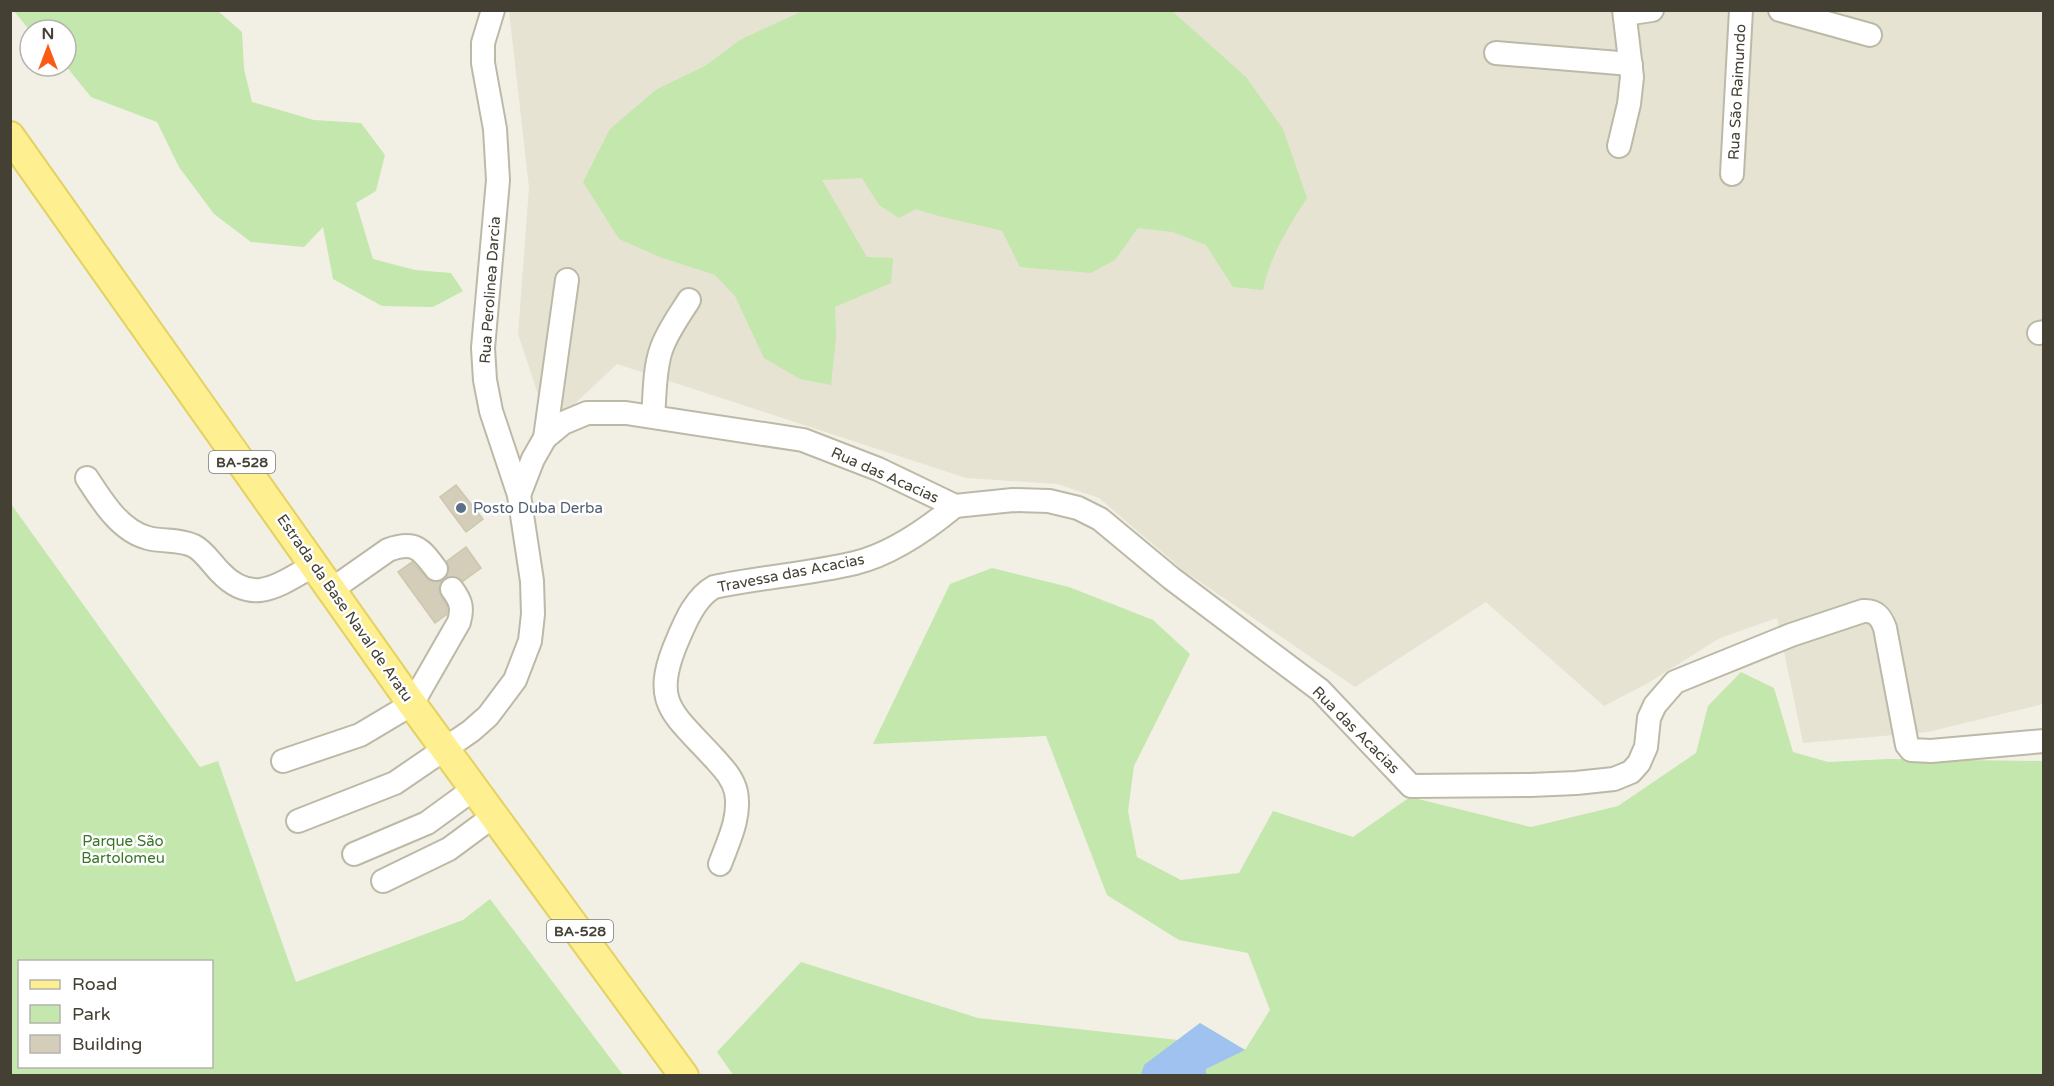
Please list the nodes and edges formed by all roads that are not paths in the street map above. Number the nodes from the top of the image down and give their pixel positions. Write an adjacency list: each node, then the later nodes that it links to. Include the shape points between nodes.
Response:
1 (493, 10): 17 (street, Rua Perolinea Darcia, via 483,44 498,180 483,348 484,380)
2 (1652, 10): 5 (street)
3 (1741, 10): 11 (street, Rua São Raimundo)
4 (1780, 10): 6 (street)
5 (1624, 12): 8 (street)
6 (1870, 35)
7 (1496, 53): 8 (street)
8 (1631, 64): 10 (street, via 1629,104)
9 (10, 136): 19 (main road, Estrada da Base Naval de Aratu / BA-528)
10 (1619, 146)
11 (1732, 174)
12 (567, 280): 15 (street)
13 (689, 300): 14 (street, via 661,348)
14 (653, 416): 15 (street, Rua das Acacias, via 587,413 563,423); 18 (street, Rua das Acacias, via 803,440 878,469)
15 (544, 438): 17 (street, Rua das Acacias)
16 (87, 478): 19 (street, via 118,520 148,538 193,546 234,586 256,591 271,588)
17 (519, 495): 25 (street, Rua Perolinea Darcia, via 532,580 530,641 515,680 501,700 480,723)
18 (955, 506): 24 (street, Rua das Acacias, via 1049,501 1078,508 1100,519 1171,578 1320,690 1411,786 1542,785 1614,779 1631,772 1639,763 1646,747 1649,718 1675,682 1863,611 1878,614 1885,628 1911,750); 31 (street, Travessa das Acacias, via 917,535 856,563 714,587 698,602 673,651 665,693 675,715 727,772 736,793 734,826)
19 (314, 565): 22 (main road, Estrada da Base Naval de Aratu / BA-528)
20 (436, 569): 22 (street, via 422,550 399,546)
21 (452, 589): 23 (street, via 461,601 459,622)
22 (331, 590): 23 (main road, Estrada da Base Naval de Aratu / BA-528)
23 (412, 704): 25 (main road, Estrada da Base Naval de Aratu / BA-528); 26 (street, via 360,735)
24 (2043, 741)
25 (446, 749): 27 (main road, Estrada da Base Naval de Aratu / BA-528); 29 (street, Rua Perolinea Darcia, via 395,783)
26 (283, 761)
27 (475, 788): 28 (main road, Estrada da Base Naval de Aratu / BA-528); 30 (street, via 427,823)
28 (495, 815): 32 (street, via 449,849); 33 (main road, Estrada da Base Naval de Aratu / BA-528)
29 (298, 821)
30 (354, 854)
31 (720, 864)
32 (383, 881)
33 (684, 1076)

